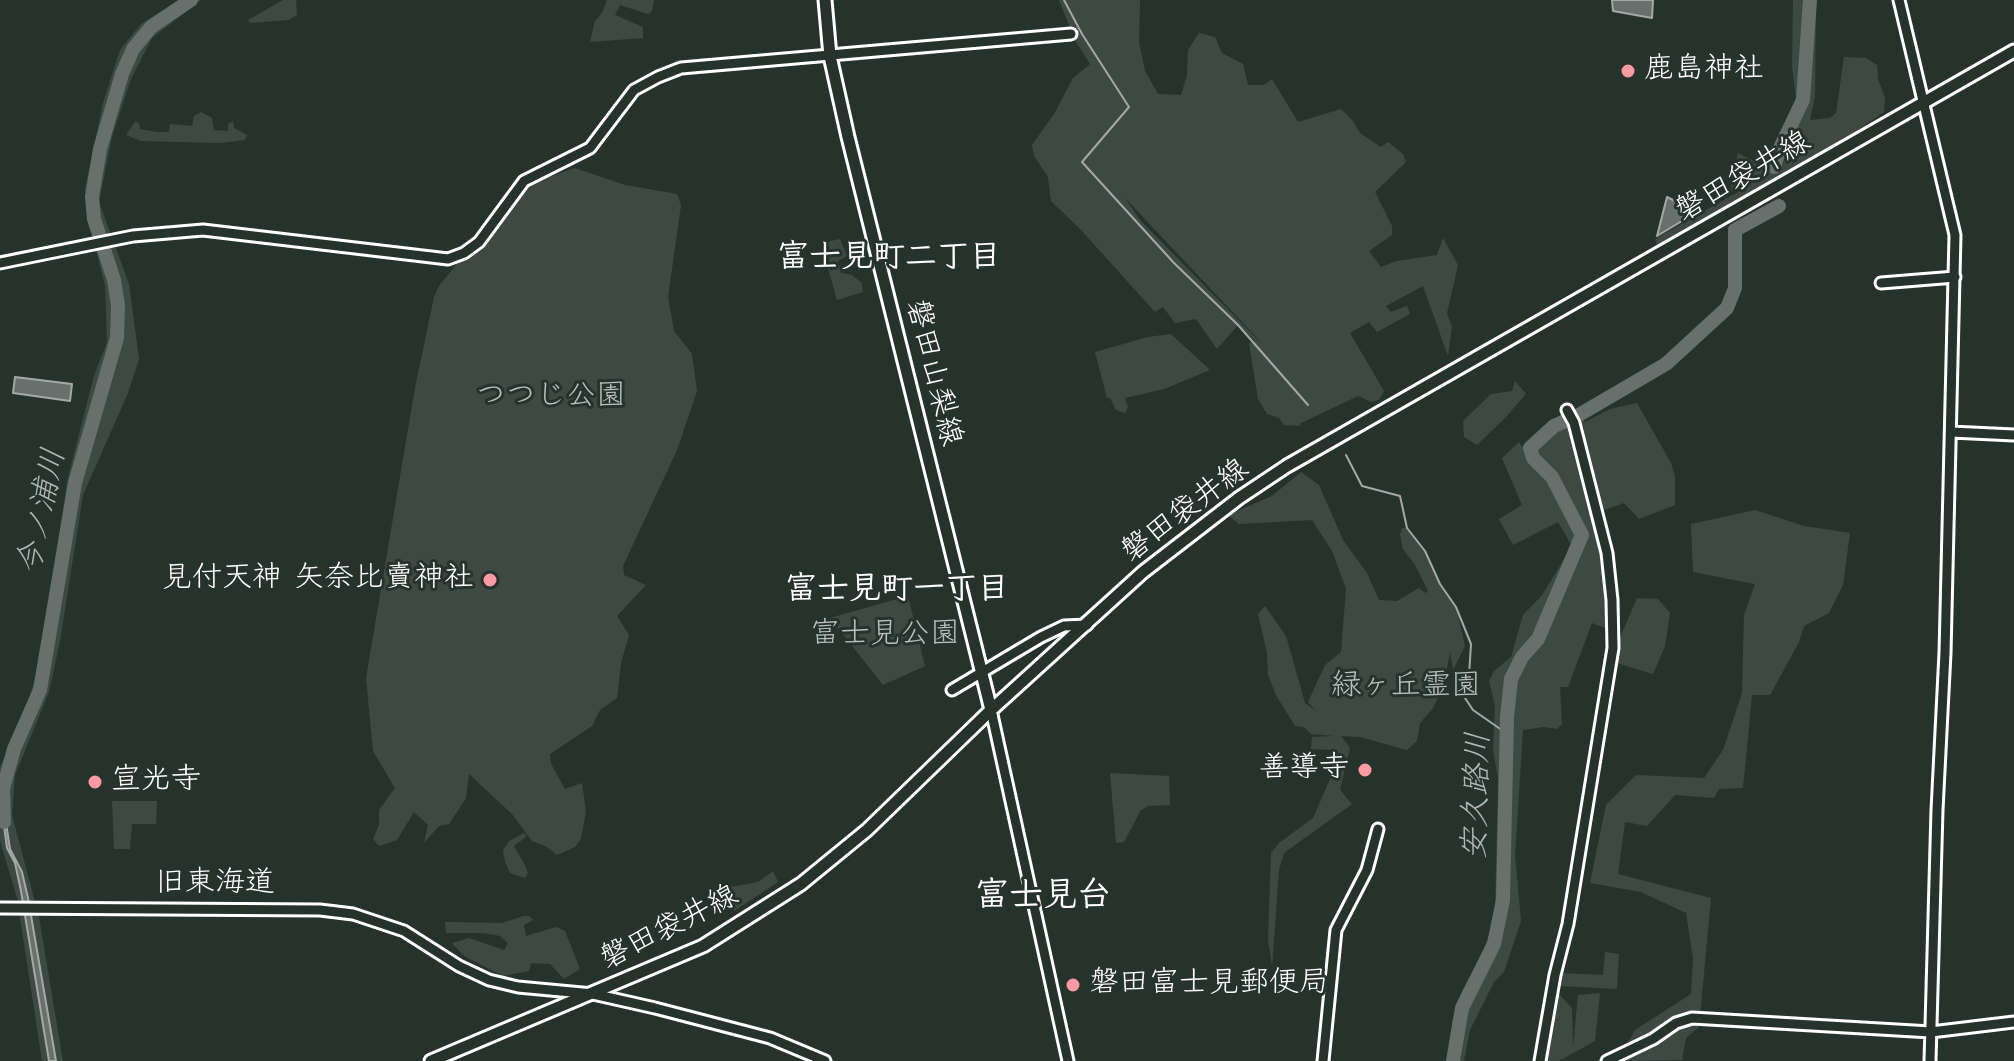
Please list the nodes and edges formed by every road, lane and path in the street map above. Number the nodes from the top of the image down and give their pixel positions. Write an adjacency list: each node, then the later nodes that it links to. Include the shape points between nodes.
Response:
1 (825, 0): 5 (main road, 磐田山梨線)
2 (1899, 0): 6 (street)
3 (1071, 34): 5 (street)
4 (2014, 51): 6 (main road, 磐田袋井線)
5 (830, 56): 7 (street, via 681,68 644,84 623,102 590,148 524,181 479,242 448,259 203,230 160,232); 14 (main road, 磐田山梨線)
6 (1923, 103): 8 (street, via 1955,235); 13 (main road, 磐田袋井線, via 1287,466 1185,538)
7 (0, 263)
8 (1955, 277): 9 (street); 11 (street)
9 (1881, 283)
10 (1567, 410): 26 (street, via 1607,553 1613,648)
11 (1951, 432): 12 (street); 21 (street)
12 (2014, 435)
13 (1087, 625): 14 (street, via 1064,626); 16 (main road, 磐田袋井線)
14 (981, 675): 15 (street); 16 (main road, 磐田山梨線)
15 (952, 690)
16 (991, 710): 19 (main road, 磐田袋井線, via 867,830 801,884 703,946); 24 (street)
17 (1378, 829): 25 (street, via 1367,870 1336,930)
18 (0, 908): 19 (street, 旧東海道, via 320,910 368,917 425,942 489,980)
19 (593, 994): 22 (main road, 磐田袋井線); 23 (street, 旧東海道, via 748,1031)
20 (2014, 1022): 21 (street)
21 (1931, 1032): 27 (street, via 1692,1018); 28 (street)
22 (431, 1061)
23 (825, 1061)
24 (1068, 1061)
25 (1323, 1061)
26 (1540, 1061)
27 (1607, 1061)
28 (1930, 1061)

